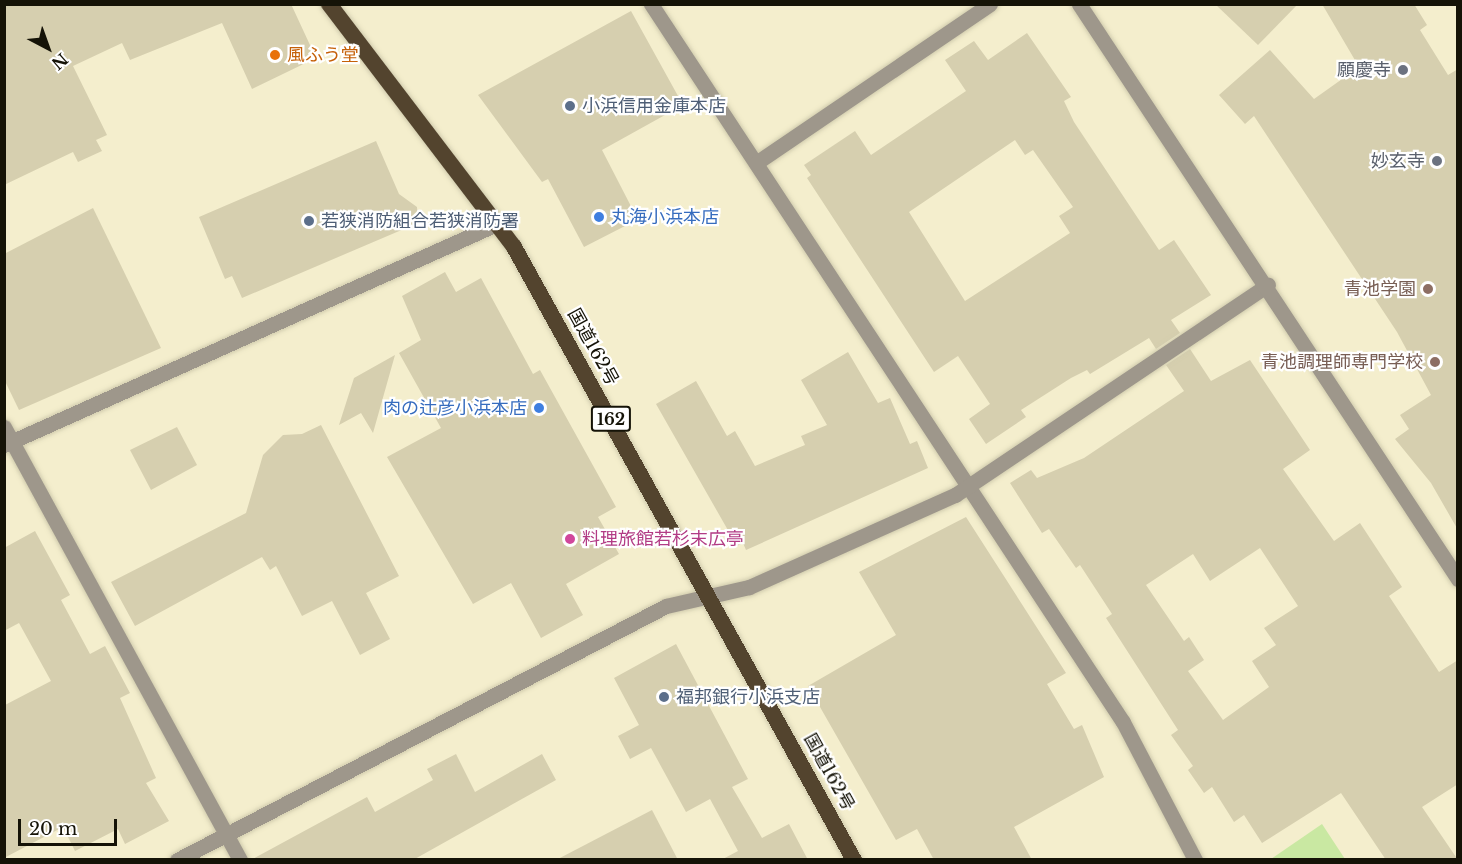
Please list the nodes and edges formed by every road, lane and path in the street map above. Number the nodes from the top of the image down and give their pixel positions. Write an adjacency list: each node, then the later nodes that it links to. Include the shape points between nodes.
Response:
1 (329, 4): 6 (highway, 国道162号 / 162)
2 (651, 4): 5 (street)
3 (990, 4): 5 (street)
4 (1078, 4): 7 (street)
5 (756, 163): 10 (street)
6 (499, 223): 9 (street); 12 (highway, 国道162号 / 162)
7 (1268, 285): 10 (street); 11 (street)
8 (4, 427): 9 (street)
9 (9, 442): 13 (street)
10 (967, 485): 12 (street, via 749,586); 17 (street, via 1123,722)
11 (1458, 579)
12 (708, 593): 13 (street, via 666,606); 16 (highway, 国道162号 / 162)
13 (226, 834): 14 (street); 15 (street)
14 (177, 860)
15 (240, 860)
16 (854, 860)
17 (1195, 860)

